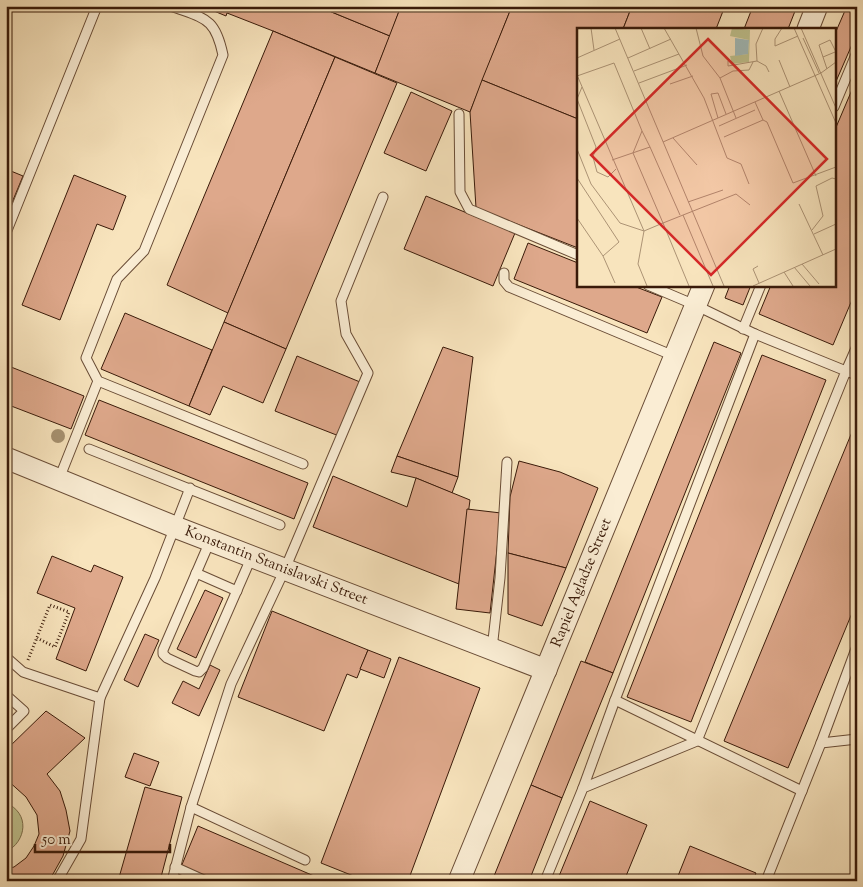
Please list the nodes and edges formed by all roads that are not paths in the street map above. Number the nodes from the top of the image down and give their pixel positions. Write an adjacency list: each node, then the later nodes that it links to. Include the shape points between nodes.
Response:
1 (97, 6): 9 (lane)
2 (172, 6): 22 (lane, via 208,20 219,36 223,55 144,251 117,279 86,358)
3 (817, 6): 4 (street)
4 (808, 28)
5 (857, 52): 6 (lane)
6 (836, 102)
7 (459, 114): 10 (lane, via 460,192 470,209)
8 (384, 197): 33 (lane, via 341,301 346,334 368,372)
9 (6, 233)
10 (577, 255)
11 (504, 273): 19 (lane, via 504,281 509,287)
12 (650, 286): 15 (lane)
13 (704, 286): 15 (street, Rapiel Agladze Street)
14 (761, 286): 16 (lane)
15 (695, 305): 16 (lane); 19 (street, Rapiel Agladze Street)
16 (743, 329): 17 (lane)
17 (755, 334): 20 (lane); 42 (lane)
18 (857, 346): 20 (lane)
19 (674, 356): 39 (street, Rapiel Agladze Street)
20 (846, 371): 21 (lane); 45 (lane)
21 (857, 375)
22 (98, 382): 26 (lane); 27 (lane)
23 (89, 449): 28 (lane)
24 (6, 458): 27 (street, Konstantin Stanislavski Street)
25 (507, 462): 37 (lane)
26 (303, 464)
27 (59, 479): 30 (street, Konstantin Stanislavski Street)
28 (190, 488): 29 (lane); 30 (lane)
29 (280, 525)
30 (175, 527): 31 (street, Konstantin Stanislavski Street); 41 (lane)
31 (210, 541): 32 (street, Konstantin Stanislavski Street); 34 (lane)
32 (252, 556): 33 (street, Konstantin Stanislavski Street); 35 (lane)
33 (285, 570): 37 (street, Konstantin Stanislavski Street); 49 (lane, via 231,684)
34 (196, 573): 35 (lane); 35 (lane, via 163,650 167,658 195,671 203,668)
35 (237, 591)
36 (857, 646): 46 (lane)
37 (492, 649): 39 (street, Konstantin Stanislavski Street)
38 (6, 658): 41 (lane, via 24,672)
39 (546, 670): 55 (street, Rapiel Agladze Street)
40 (6, 695): 43 (lane, via 24,711)
41 (100, 698): 52 (lane, via 81,839)
42 (615, 700): 45 (lane); 47 (lane)
43 (6, 729)
44 (857, 739): 46 (lane)
45 (697, 741): 47 (lane); 48 (lane)
46 (821, 743): 48 (lane)
47 (583, 788): 56 (lane)
48 (802, 791): 57 (lane)
49 (191, 808): 50 (lane); 51 (lane)
50 (305, 860)
51 (175, 867): 53 (lane); 54 (lane)
52 (57, 881)
53 (172, 881)
54 (206, 881)
55 (459, 881)
56 (545, 881)
57 (766, 881)

